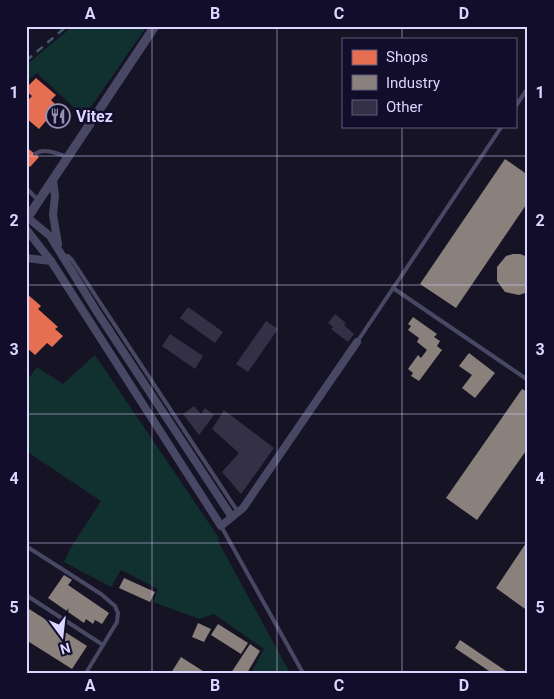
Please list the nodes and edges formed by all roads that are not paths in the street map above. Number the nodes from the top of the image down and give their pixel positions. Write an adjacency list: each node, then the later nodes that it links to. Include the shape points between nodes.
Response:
1 (155, 26): 6 (street)
2 (528, 88): 3 (lane)
3 (516, 106)
4 (501, 128): 15 (lane)
5 (35, 154): 6 (lane, via 42,150)
6 (68, 157): 7 (street)
7 (53, 180): 9 (street); 12 (street, via 53,215)
8 (26, 188): 9 (lane)
9 (39, 201): 10 (street)
10 (27, 219): 12 (street, via 50,236)
11 (26, 229): 14 (street)
12 (61, 254): 18 (street)
13 (26, 258): 14 (street)
14 (51, 261): 19 (street)
15 (393, 288): 16 (lane); 17 (lane)
16 (357, 342): 18 (street, via 243,508)
17 (528, 380)
18 (235, 515): 19 (street)
19 (221, 526): 24 (lane)
20 (26, 546): 22 (lane, via 102,594 115,606 117,622)
21 (26, 595): 22 (lane)
22 (103, 645): 23 (lane)
23 (86, 673)
24 (303, 673)

